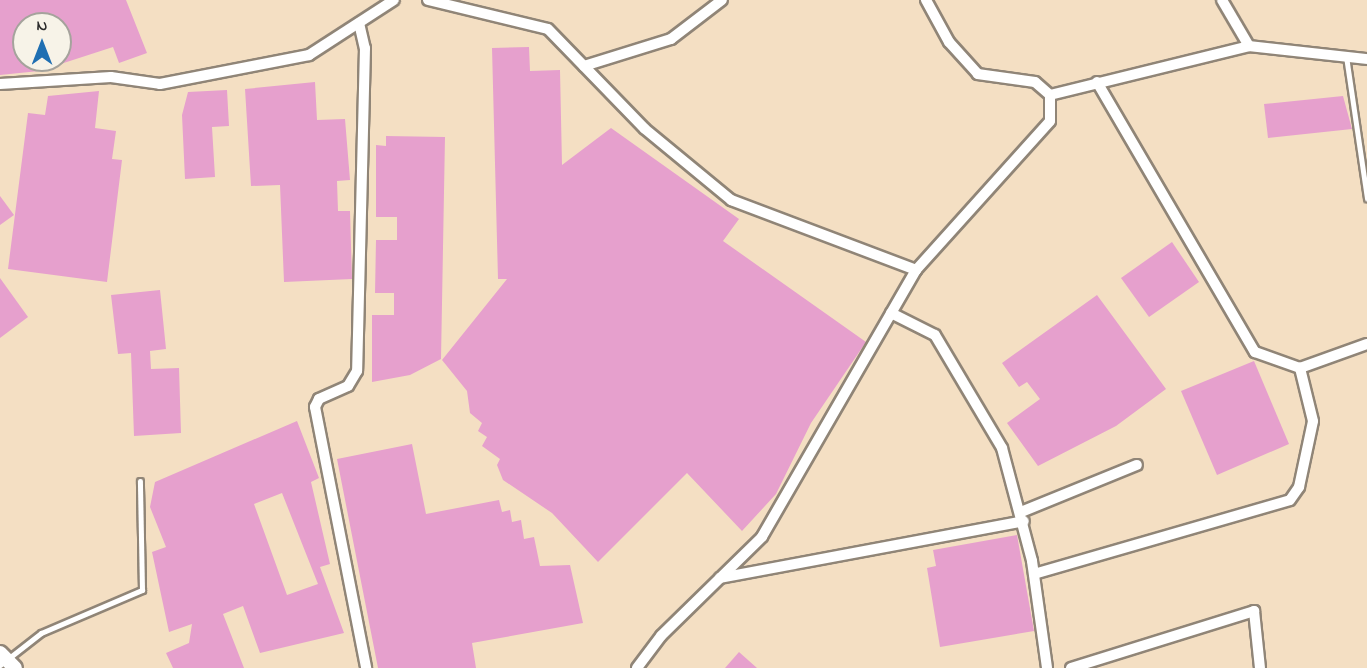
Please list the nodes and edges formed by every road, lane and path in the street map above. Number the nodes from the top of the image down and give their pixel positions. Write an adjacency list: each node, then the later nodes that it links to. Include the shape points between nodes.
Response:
1 (394, 0): 6 (street)
2 (428, 0): 10 (street, via 548,29)
3 (722, 0): 10 (street, via 671,39)
4 (926, 0): 13 (street, via 949,42 978,74 1035,82)
5 (1222, 0): 7 (street)
6 (359, 23): 12 (street, via 309,55 159,84 111,77); 25 (street, via 365,48 357,371 348,386 326,394 315,407)
7 (1249, 46): 8 (street); 11 (street)
8 (1346, 56): 9 (street); 14 (lane)
9 (1367, 59)
10 (584, 66): 15 (street, via 645,129 731,200)
11 (1097, 82): 13 (street); 18 (street, via 1248,344 1269,361)
12 (0, 84)
13 (1050, 95): 15 (street, via 1050,121)
14 (1367, 198)
15 (916, 270): 16 (street)
16 (891, 313): 21 (street, via 935,335 1002,448); 23 (street, via 762,537)
17 (1367, 344): 18 (street)
18 (1300, 368): 22 (street, via 1313,421 1299,487 1290,500)
19 (1137, 465): 21 (street)
20 (140, 481): 24 (lane, via 142,590 41,633)
21 (1022, 517): 22 (street); 23 (street)
22 (1034, 574): 27 (street)
23 (720, 578): 26 (street, via 661,636)
24 (6, 661)
25 (366, 668)
26 (637, 668)
27 (1047, 668)
28 (1071, 668): 29 (street, via 1254,611)
29 (1260, 668)

